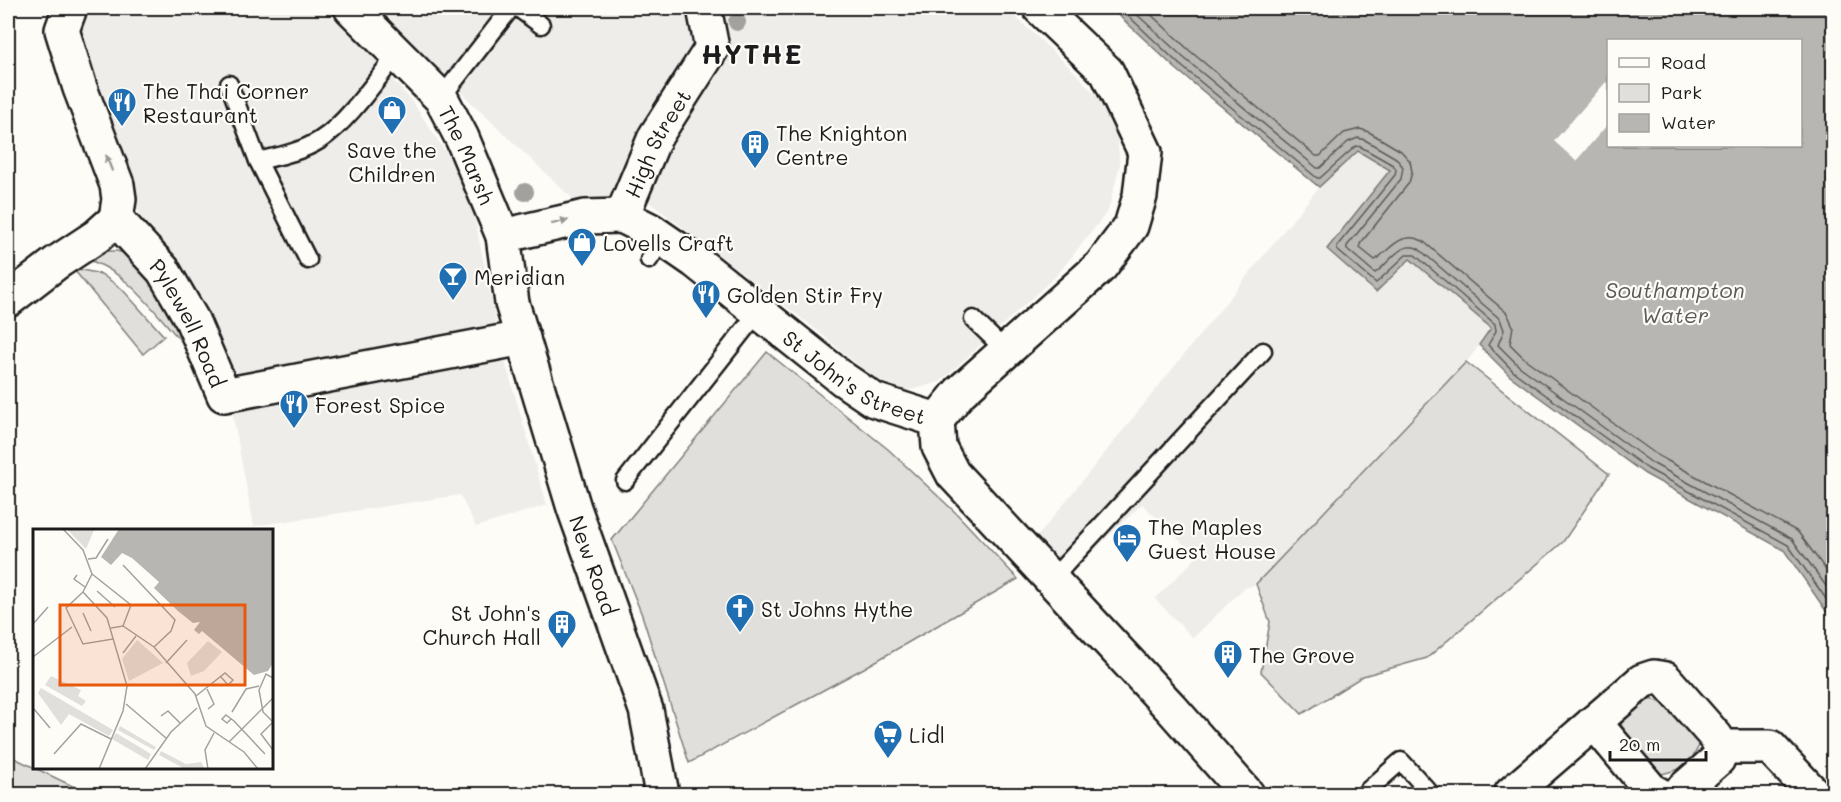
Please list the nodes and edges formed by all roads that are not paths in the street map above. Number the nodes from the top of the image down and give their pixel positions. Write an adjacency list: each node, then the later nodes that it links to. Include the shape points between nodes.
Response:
1 (70, 8): 13 (street, one-way to 1, via 117,185 62,30)
2 (351, 8): 8 (street, The Marsh)
3 (511, 8): 10 (lane)
4 (518, 8): 7 (lane)
5 (704, 8): 12 (street, High Street, via 712,48 655,137)
6 (1040, 8): 20 (street, via 1107,72 1145,152 1140,196 1131,226 1101,266)
7 (542, 25)
8 (398, 53): 10 (street, The Marsh); 11 (lane, via 321,140 295,152)
9 (229, 84): 11 (lane)
10 (441, 98): 14 (street, The Marsh)
11 (258, 161): 15 (lane)
12 (622, 216): 14 (street, St John's Street, one-way to 12, via 585,217); 17 (street, St John's Street, via 650,230 656,249 694,261)
13 (116, 219): 16 (street); 19 (street, Pylewell Road, via 163,270 192,320 224,395)
14 (503, 236): 19 (street, The Marsh, via 512,303)
15 (308, 260)
16 (8, 300)
17 (758, 312): 22 (street, St John's Street, via 874,400); 23 (lane)
18 (973, 319): 20 (lane)
19 (523, 338): 28 (street, New Road, via 574,508 646,710)
20 (1006, 351): 22 (street, via 960,392)
21 (1263, 351): 24 (lane)
22 (937, 420): 24 (street, St John's Street, via 939,447 953,474)
23 (625, 481)
24 (1051, 580): 29 (street, St John's Street)
25 (1594, 722): 26 (street, via 1642,681 1665,679); 31 (street); 32 (street)
26 (1722, 747): 33 (street, via 1718,759); 34 (street, via 1770,747)
27 (1366, 792): 30 (lane, via 1401,761)
28 (662, 795)
29 (1247, 795)
30 (1431, 795)
31 (1511, 795)
32 (1658, 795)
33 (1678, 795)
34 (1814, 795)

